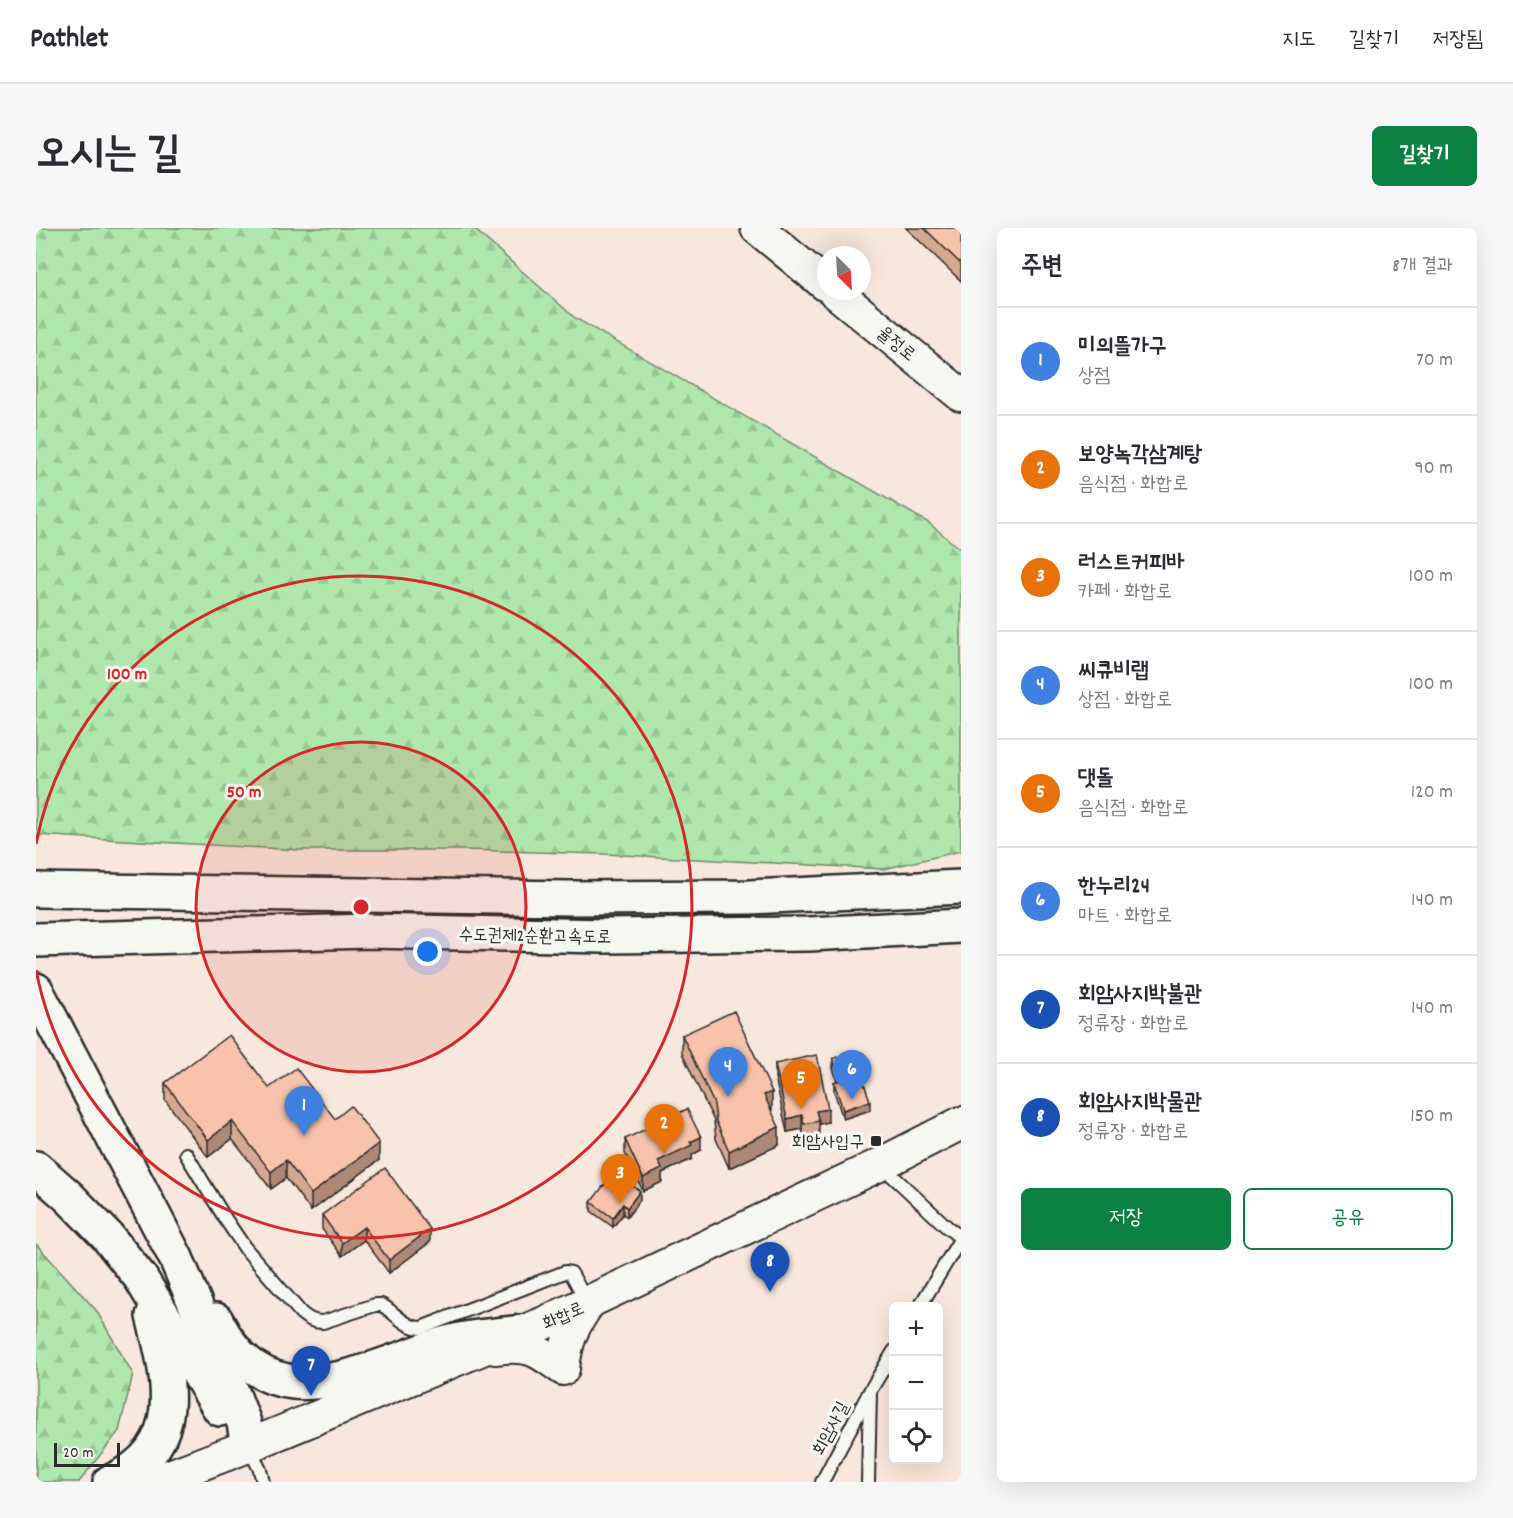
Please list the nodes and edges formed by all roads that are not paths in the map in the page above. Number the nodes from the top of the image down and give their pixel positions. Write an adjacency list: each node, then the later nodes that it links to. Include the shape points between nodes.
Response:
1 (757, 228): 2 (main road)
2 (817, 278)
3 (845, 300): 4 (main road, 율정로)
4 (961, 395)
5 (961, 887): 6 (highway, 수도권제2순환고속도로, via 749,897 570,898)
6 (36, 890)
7 (961, 926): 8 (highway, 수도권제2순환고속도로, via 775,934 604,936 369,931)
8 (36, 940)
9 (36, 990): 15 (highway)
10 (961, 1123): 12 (main road, 화합로)
11 (186, 1154): 18 (lane, via 245,1248 309,1320 323,1322 381,1305 410,1326 421,1328 565,1272 575,1277)
12 (881, 1164): 14 (lane); 18 (main road, 화합로)
13 (36, 1168): 16 (highway, via 107,1236)
14 (961, 1238): 17 (lane)
15 (176, 1258): 19 (highway, via 233,1347 259,1371 287,1381 347,1377 438,1346); 23 (highway, via 244,1423)
16 (140, 1277): 23 (highway, via 224,1416); 24 (highway, via 165,1363 167,1417 152,1449 131,1471)
17 (922, 1302)
18 (588, 1304): 19 (main road, 화합로); 20 (main road, via 570,1333 563,1369 527,1347)
19 (524, 1332): 20 (main road, 화합로)
20 (479, 1351): 23 (main road, 화합로)
21 (892, 1356): 22 (lane, 회암사길)
22 (870, 1391): 27 (lane, 회암사길); 28 (lane)
23 (248, 1446): 25 (main road, 화합로); 26 (lane)
24 (110, 1482)
25 (154, 1482)
26 (262, 1482)
27 (822, 1482)
28 (868, 1482)

